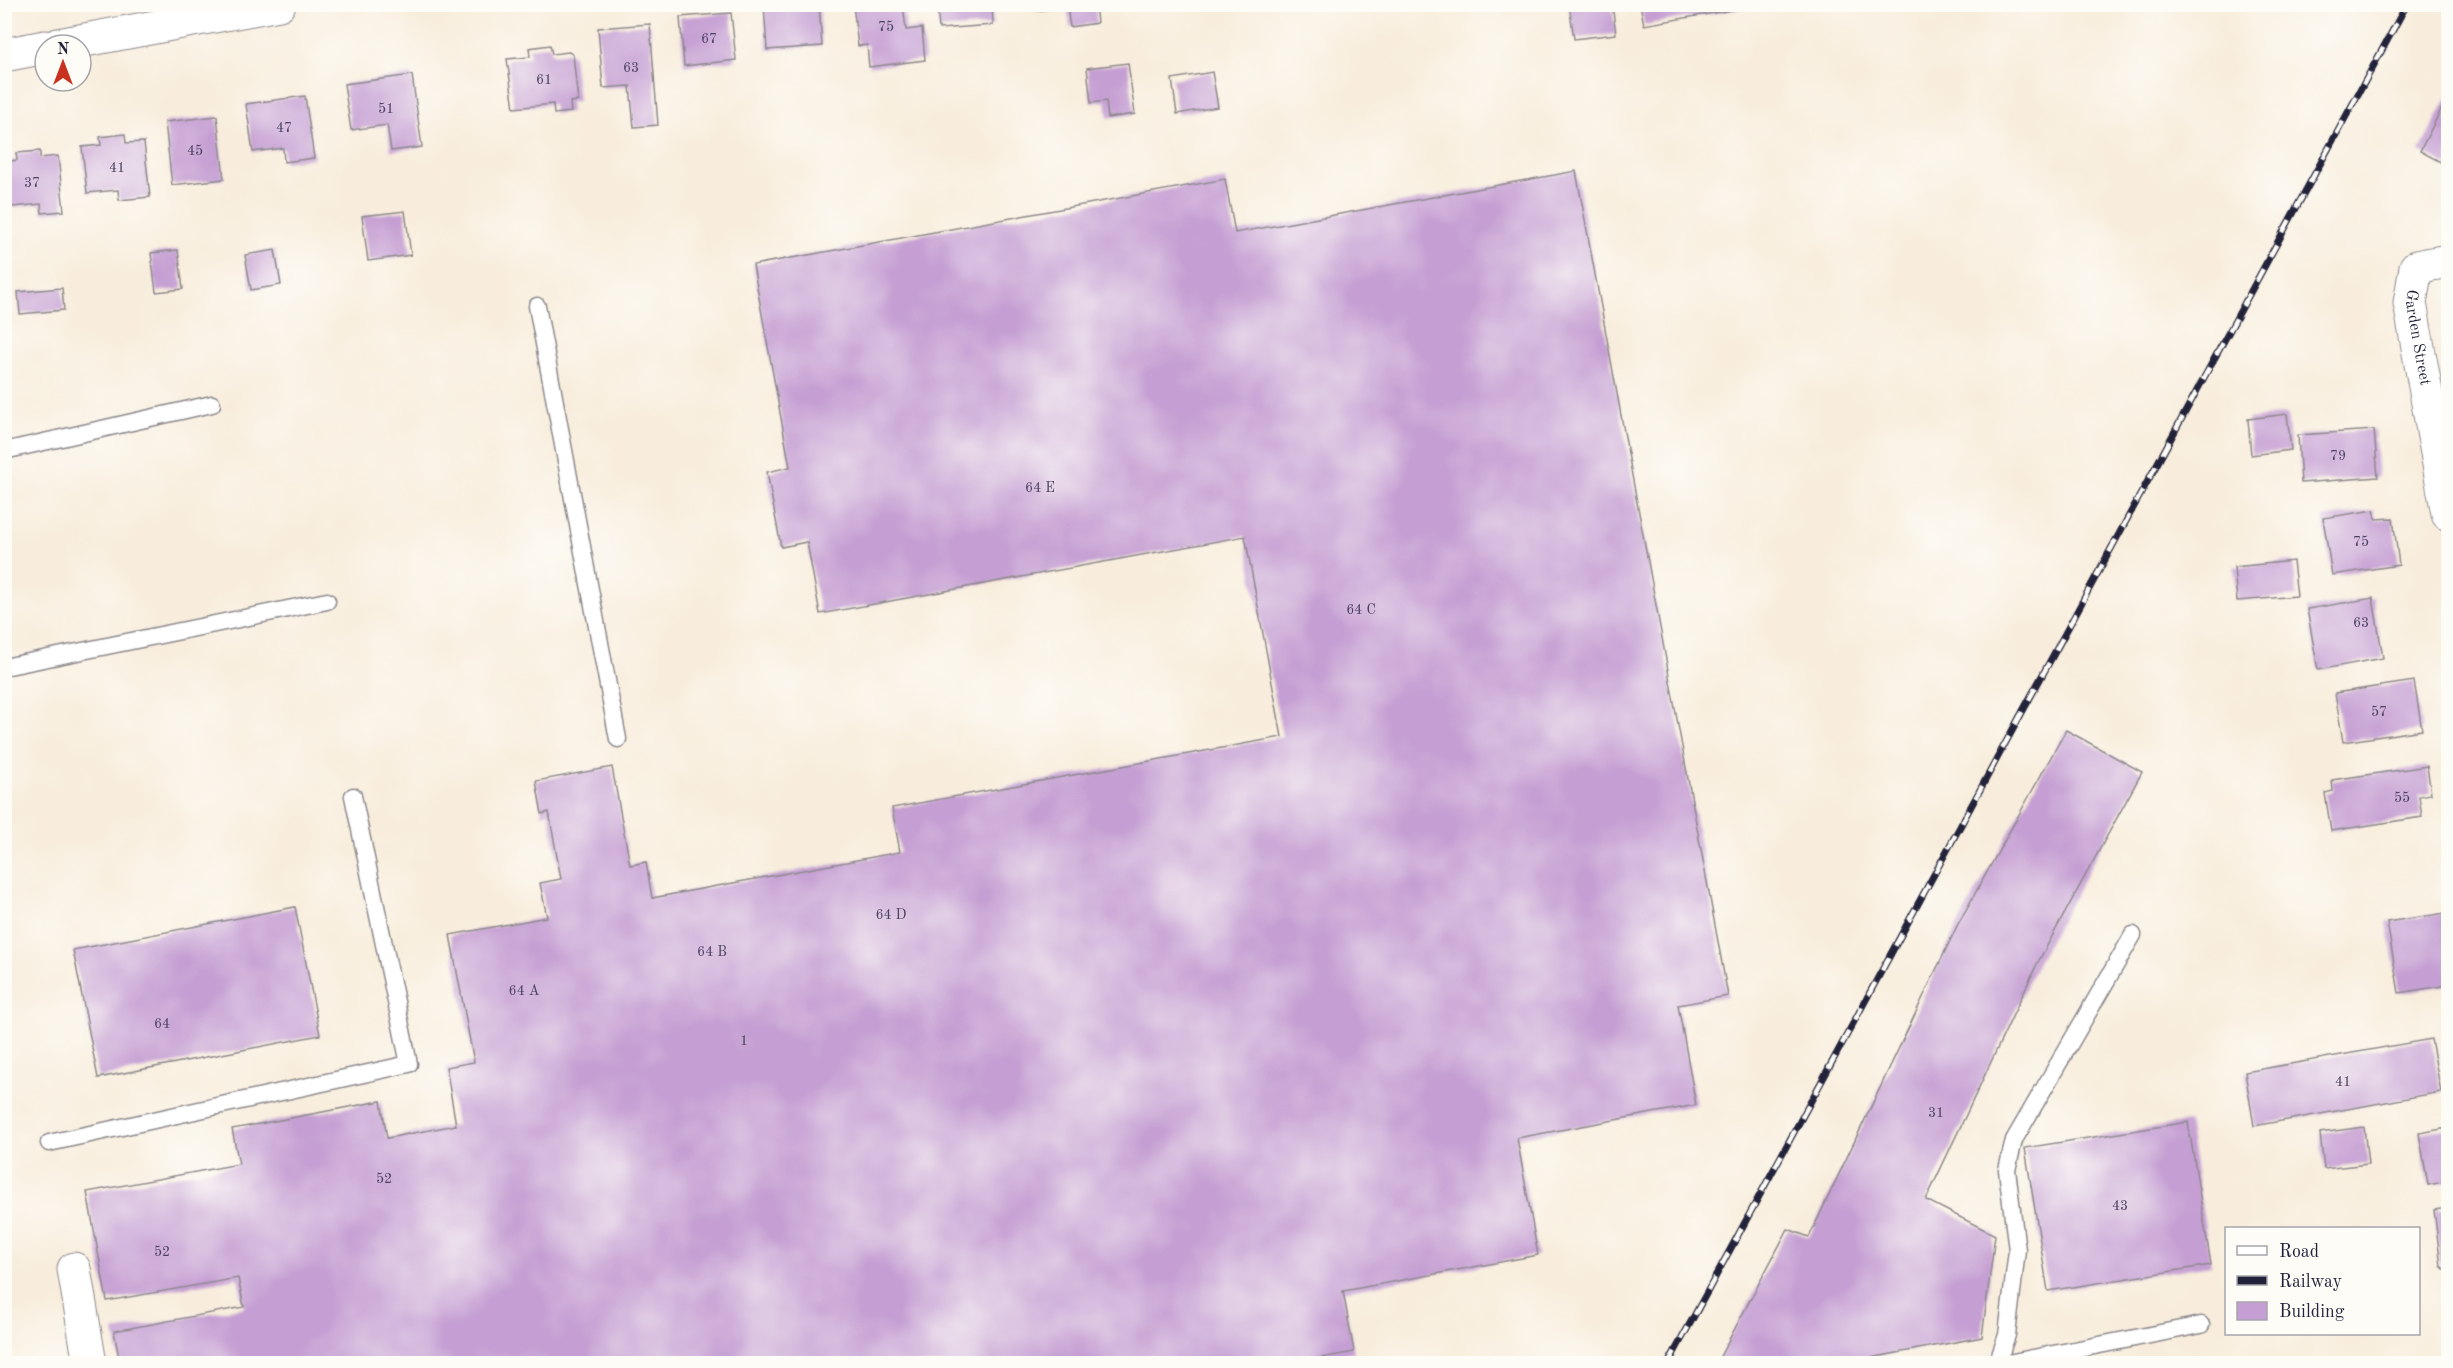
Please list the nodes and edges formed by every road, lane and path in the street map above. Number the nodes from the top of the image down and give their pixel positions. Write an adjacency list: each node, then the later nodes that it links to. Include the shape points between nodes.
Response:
1 (279, 4): 2 (street)
2 (93, 38)
3 (33, 49): 4 (street)
4 (4, 55)
5 (2448, 261): 9 (street, Garden Street, via 2416,267 2410,303)
6 (537, 306): 12 (lane)
7 (212, 404): 8 (lane)
8 (4, 451)
9 (2448, 514)
10 (327, 601): 11 (lane)
11 (4, 667)
12 (618, 739)
13 (353, 796): 15 (lane, via 409,1064)
14 (2133, 935): 19 (lane, via 2014,1140 2007,1170 2017,1250 2007,1335)
15 (49, 1143)
16 (74, 1269): 18 (street)
17 (2201, 1325): 20 (lane)
18 (90, 1364)
19 (1997, 1364)
20 (2003, 1364)

